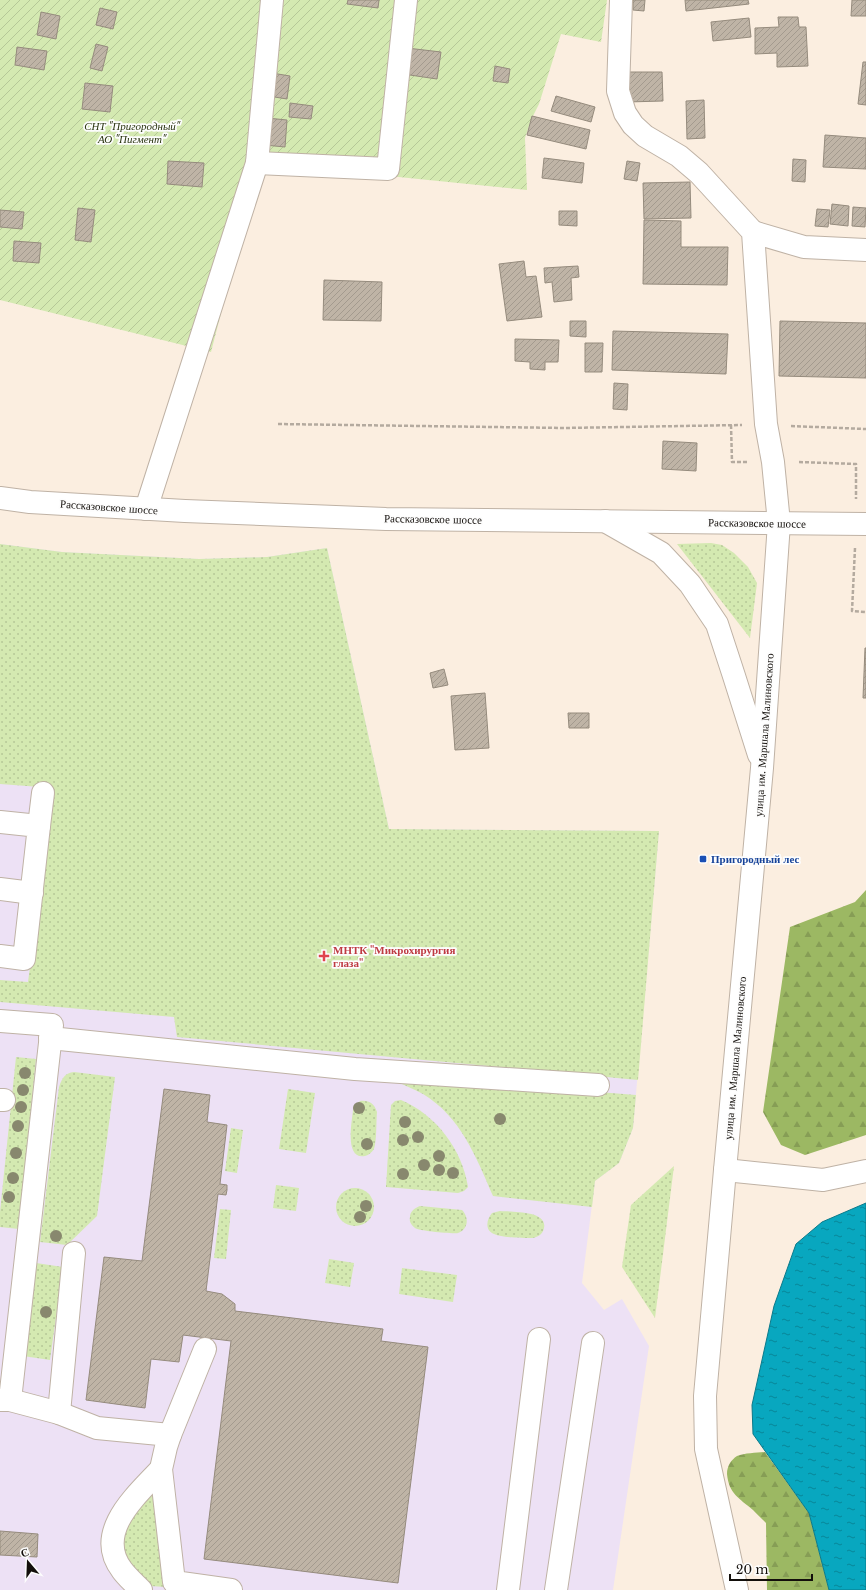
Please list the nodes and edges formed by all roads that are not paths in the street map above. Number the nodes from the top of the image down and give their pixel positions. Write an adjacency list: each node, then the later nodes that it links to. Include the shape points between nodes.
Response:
1 (272, 0): 4 (street)
2 (406, 0): 4 (street, via 388,169)
3 (621, 0): 5 (street, via 618,91 625,113 645,136 679,156 699,173)
4 (257, 163): 8 (street)
5 (753, 232): 6 (street, via 804,247); 10 (street, улица им. Маршала Малиновского, via 766,424)
6 (866, 250)
7 (0, 498): 8 (street, Рассказовское шоссе)
8 (146, 509): 9 (street, Рассказовское шоссе, via 386,519)
9 (605, 521): 10 (street, Рассказовское шоссе); 12 (street, via 661,553 690,584 717,624)
10 (779, 523): 11 (street, Рассказовское шоссе); 12 (street, улица им. Маршала Малиновского)
11 (866, 524)
12 (762, 768): 22 (street, улица им. Маршала Малиновского)
13 (43, 793): 15 (street)
14 (0, 822): 15 (street)
15 (39, 826): 17 (street)
16 (0, 890): 17 (street)
17 (32, 893): 18 (street, via 24,959)
18 (0, 956)
19 (0, 1022): 20 (street, via 52,1025)
20 (50, 1038): 21 (street, via 355,1068); 28 (street)
21 (598, 1085)
22 (725, 1170): 23 (street, via 823,1180); 37 (street, улица им. Маршала Малиновского, via 705,1396 706,1449)
23 (866, 1171)
24 (74, 1254): 29 (street)
25 (539, 1339): 35 (street)
26 (593, 1343): 36 (street)
27 (205, 1349): 30 (street)
28 (5, 1400): 29 (street)
29 (59, 1413): 30 (street, via 97,1428)
30 (170, 1434): 31 (street)
31 (161, 1469): 32 (street); 33 (street, via 133,1498 116,1522 113,1539 113,1553 122,1570)
32 (171, 1586): 34 (street)
33 (141, 1590)
34 (231, 1590)
35 (508, 1590)
36 (556, 1590)
37 (737, 1590)

